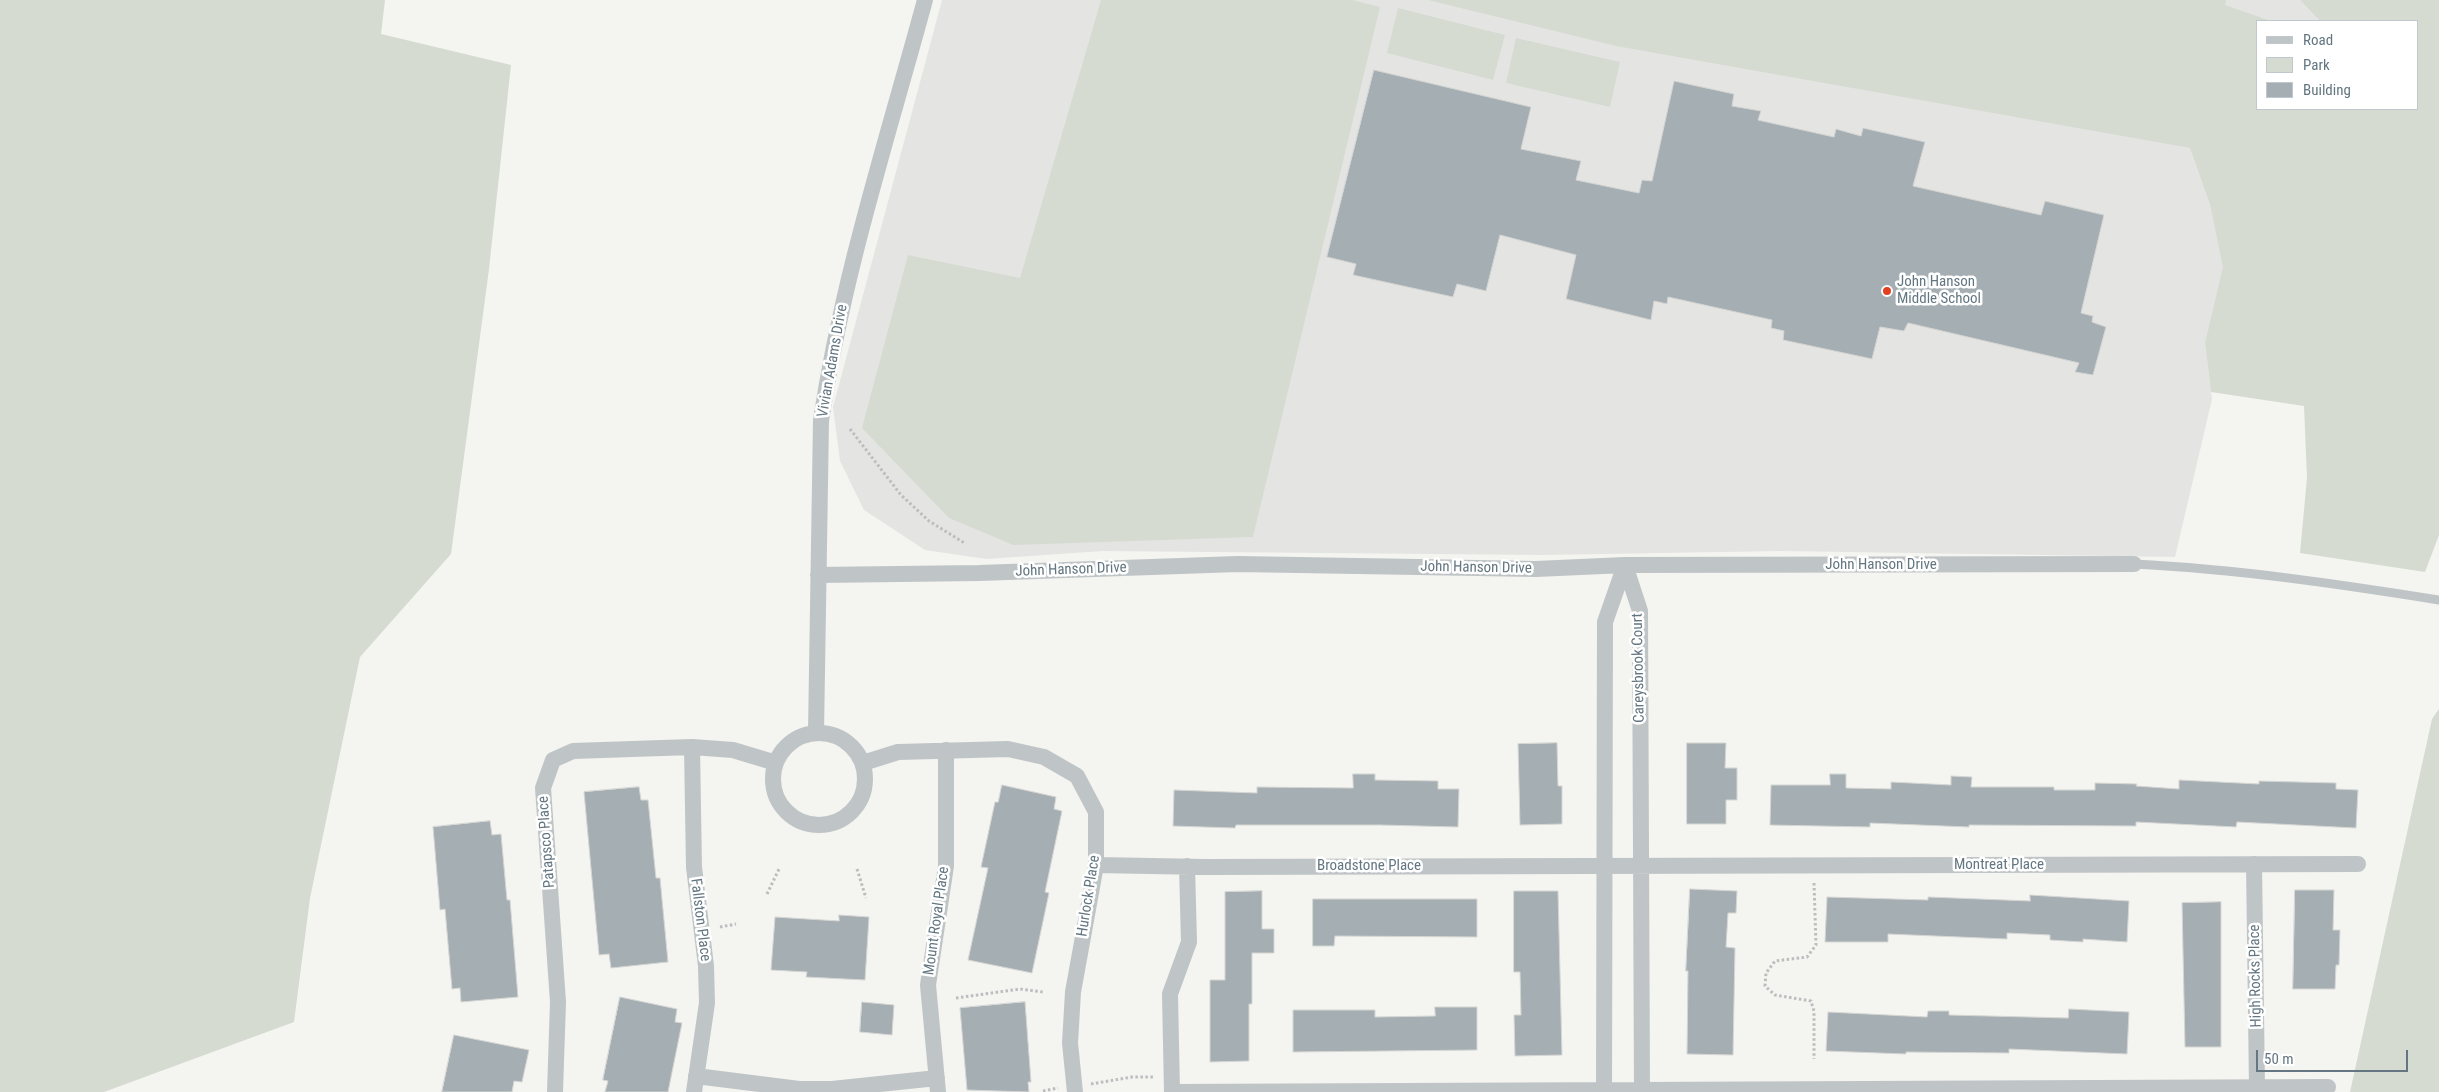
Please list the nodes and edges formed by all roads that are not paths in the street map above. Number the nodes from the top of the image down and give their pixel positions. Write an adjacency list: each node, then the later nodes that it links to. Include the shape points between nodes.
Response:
1 (925, 0): 4 (street, Vivian Adams Drive, via 851,266 826,384 821,421)
2 (2134, 564): 3 (street, John Hanson Drive); 5 (lane, via 2196,567)
3 (1625, 565): 4 (street, John Hanson Drive, via 1536,569 1238,564); 15 (street, Careysbrook Court, via 1605,622); 16 (street, Careysbrook Court, via 1640,611)
4 (818, 575): 6 (street, Vivian Adams Drive)
5 (2439, 600)
6 (816, 733): 9 (street, via 792,742); 10 (street, via 844,740 856,750)
7 (692, 747): 9 (street, Patapsco Place, via 733,750); 17 (street, Fallston Place, via 694,867 706,966 707,1003); 26 (street, Patapsco Place, via 574,751 553,760 543,788 558,1002)
8 (946, 750): 10 (street, Hurlock Place, via 898,752); 13 (street, Hurlock Place, via 1008,749 1044,757 1076,776 1096,812); 18 (street, Mount Royal Place, via 946,866 928,985)
9 (776, 763): 10 (street, via 774,786 783,808 793,818 820,826 847,816 857,806 865,785)
10 (863, 763)
11 (2254, 864): 12 (street, Montreat Place); 16 (street, Montreat Place); 19 (street, High Rocks Place)
12 (2358, 864)
13 (1096, 865): 14 (street, Broadstone Place); 21 (street, Hurlock Place, via 1073,992 1070,1043)
14 (1187, 866): 15 (street, Broadstone Place); 27 (street, via 1189,942 1170,994)
15 (1604, 866): 16 (street, Broadstone Place); 24 (street, Careysbrook Court)
16 (1641, 866): 25 (street, Careysbrook Court)
17 (695, 1084): 18 (street, via 799,1089)
18 (938, 1085)
19 (2257, 1087): 20 (street); 23 (street)
20 (2328, 1087)
21 (1075, 1089)
22 (1916, 1090): 23 (street); 25 (street)
23 (2062, 1090)
24 (1604, 1091): 25 (street); 27 (street)
25 (1642, 1091)
26 (555, 1092)
27 (1172, 1092)

